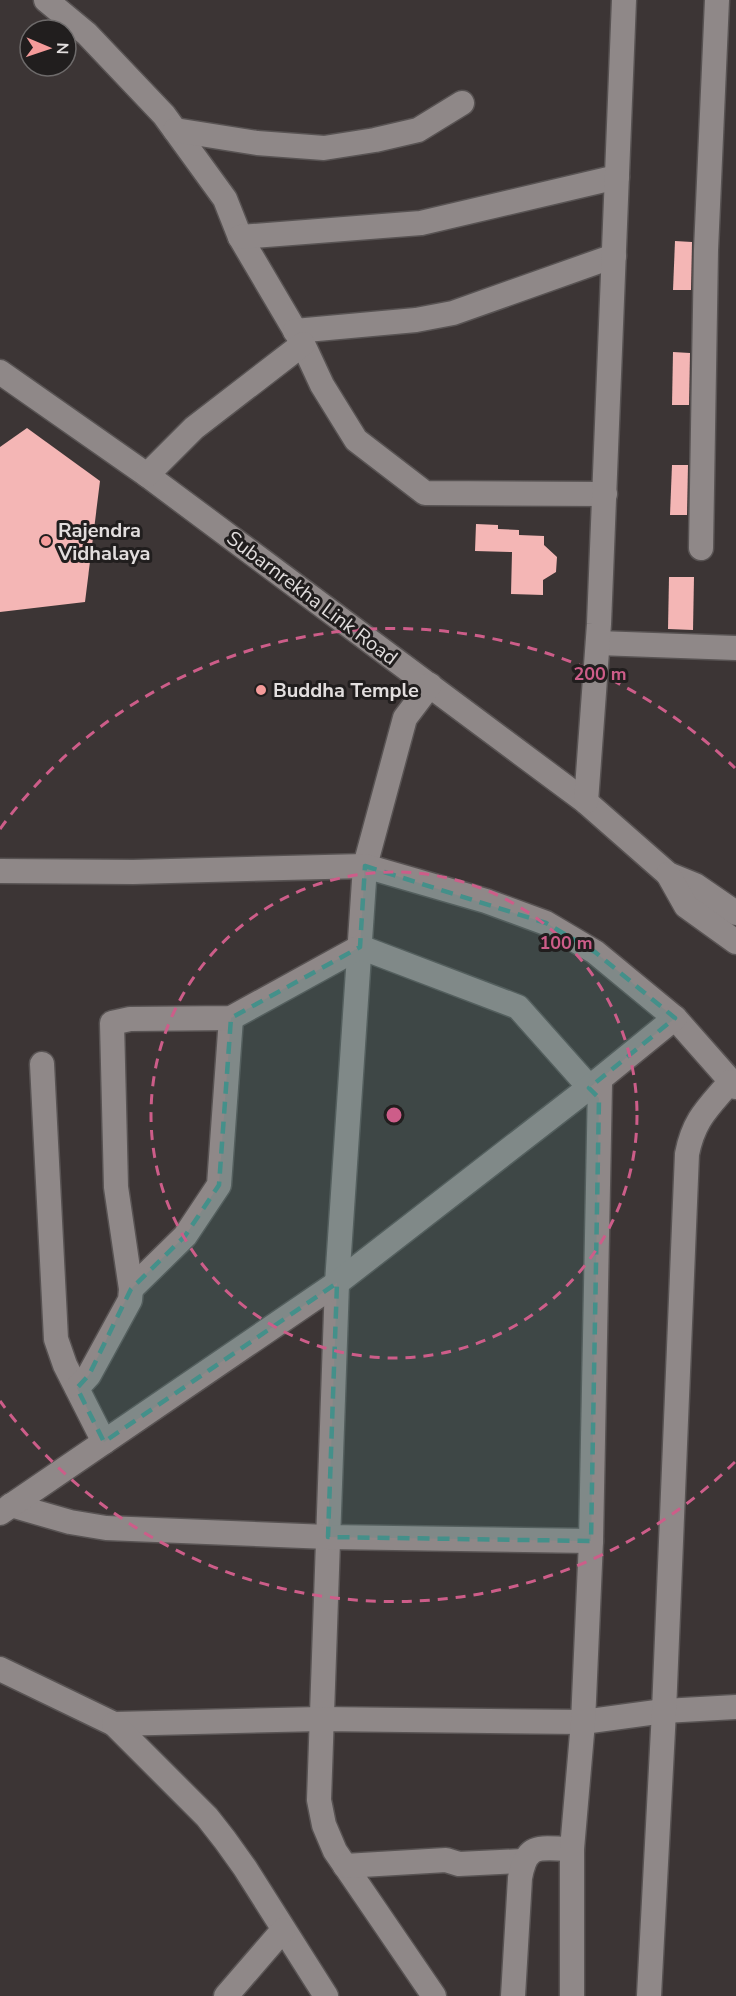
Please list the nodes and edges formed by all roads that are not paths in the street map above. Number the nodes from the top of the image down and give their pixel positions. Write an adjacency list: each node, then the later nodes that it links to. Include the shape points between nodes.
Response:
1 (46, 0): 5 (street, via 87,34)
2 (624, 0): 6 (street)
3 (717, 0): 13 (street, via 706,250)
4 (462, 103): 5 (street, via 418,130 324,148)
5 (175, 130): 7 (street, via 225,199)
6 (617, 177): 7 (street, via 421,223); 8 (street)
7 (240, 237): 9 (street)
8 (614, 256): 9 (street, via 453,313); 12 (street)
9 (299, 338): 11 (street, via 187,434); 12 (street, via 356,440 425,493)
10 (0, 372): 11 (street, Subarnrekha Link Road)
11 (147, 475): 16 (street, Subarnrekha Link Road)
12 (605, 494): 14 (street)
13 (701, 548)
14 (598, 643): 15 (street); 17 (street)
15 (736, 648)
16 (430, 685): 17 (street, Subarnrekha Link Road); 18 (street, via 405,718)
17 (586, 802): 20 (street, Subarnrekha Link Road)
18 (365, 866): 19 (street); 25 (street); 27 (street, via 546,923 595,952)
19 (0, 871)
20 (668, 874): 21 (street, Subarnrekha Link Road); 24 (street, via 686,906)
21 (704, 891): 22 (street); 23 (street, Subarnrekha Link Road)
22 (736, 893)
23 (736, 913)
24 (736, 942)
25 (360, 947): 26 (street); 30 (street, via 518,1007); 31 (street)
26 (231, 1018): 32 (street, via 219,1185 185,1236); 32 (street, via 130,1019 112,1023 116,1187)
27 (675, 1018): 29 (street); 30 (street)
28 (42, 1064): 33 (street, via 56,1339)
29 (733, 1084): 40 (street, via 699,1120 687,1154)
30 (596, 1088): 31 (street); 37 (street)
31 (337, 1283): 34 (street); 36 (street)
32 (131, 1290): 33 (street, via 89,1375)
33 (76, 1388): 34 (street)
34 (104, 1442): 35 (street)
35 (6, 1509): 36 (street, via 106,1528)
36 (328, 1537): 37 (street); 41 (street)
37 (591, 1541): 42 (street)
38 (0, 1670): 43 (street)
39 (736, 1707): 40 (street)
40 (664, 1711): 42 (street); 53 (street)
41 (321, 1719): 42 (street); 43 (street); 46 (street, via 320,1800 324,1825)
42 (583, 1722): 44 (street)
43 (114, 1724): 47 (street, via 207,1817 245,1868)
44 (572, 1849): 45 (street, via 538,1849); 52 (street)
45 (523, 1861): 46 (street, via 459,1864 446,1860); 51 (street)
46 (345, 1866): 50 (street)
47 (283, 1930): 48 (street); 49 (street)
48 (226, 1996)
49 (326, 1996)
50 (434, 1996)
51 (513, 1996)
52 (572, 1996)
53 (649, 1996)

